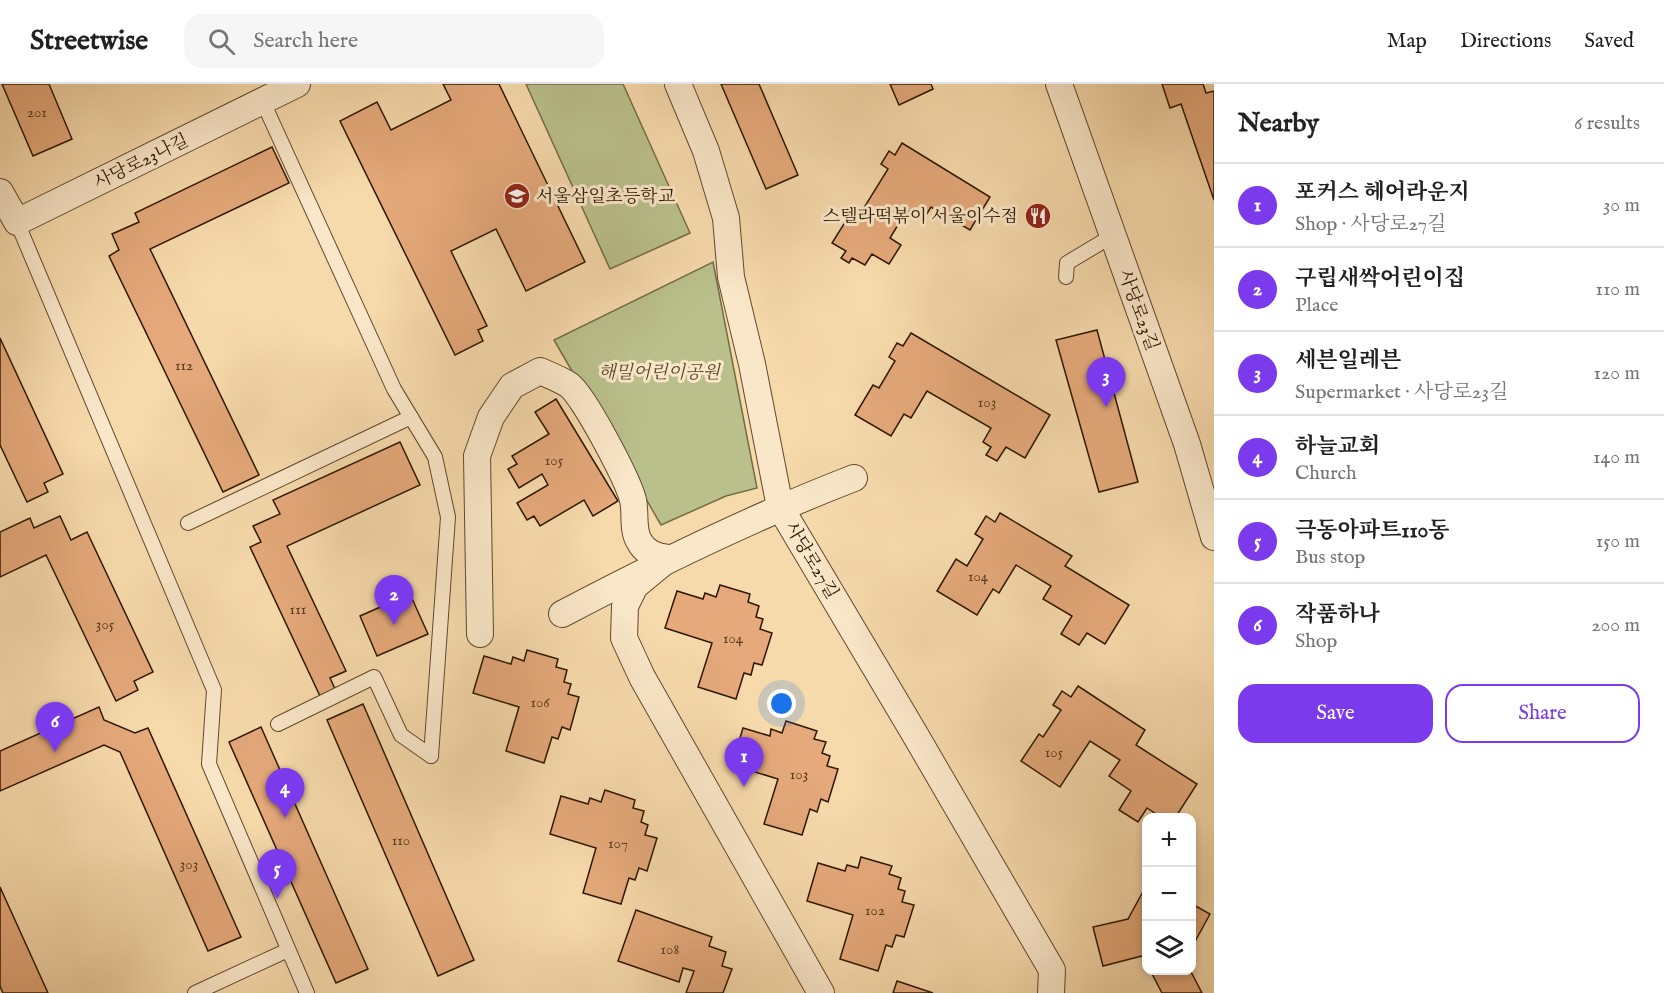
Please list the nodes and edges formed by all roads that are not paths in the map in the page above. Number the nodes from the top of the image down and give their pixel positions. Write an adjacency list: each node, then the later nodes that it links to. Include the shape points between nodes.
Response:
1 (297, 84): 4 (street, 사당로23나길)
2 (678, 84): 11 (street, 사당로27길, via 706,151 726,218 731,277)
3 (1059, 84): 7 (street, 사당로23길)
4 (263, 102): 6 (street, 사당로23나길); 9 (lane, via 394,388)
5 (0, 192): 6 (street)
6 (17, 222): 18 (lane, via 214,690 209,764)
7 (1112, 236): 8 (lane, via 1067,263); 13 (street, 사당로23길, via 1186,444)
8 (1066, 277)
9 (411, 417): 12 (lane); 17 (lane, via 435,457 448,517 431,756 401,735 374,677)
10 (854, 478): 11 (street)
11 (780, 507): 14 (street); 22 (street, 사당로27길, via 1052,970)
12 (188, 522)
13 (1214, 537)
14 (669, 558): 15 (street); 16 (street, via 656,557 638,540 629,487 585,404 570,385 540,371 512,386 491,417 477,456); 21 (street, via 635,585 625,606 624,638 642,677)
15 (561, 614)
16 (480, 634)
17 (278, 724)
18 (288, 950): 19 (lane); 20 (lane)
19 (195, 993)
20 (307, 993)
21 (821, 993)
22 (1051, 993)

